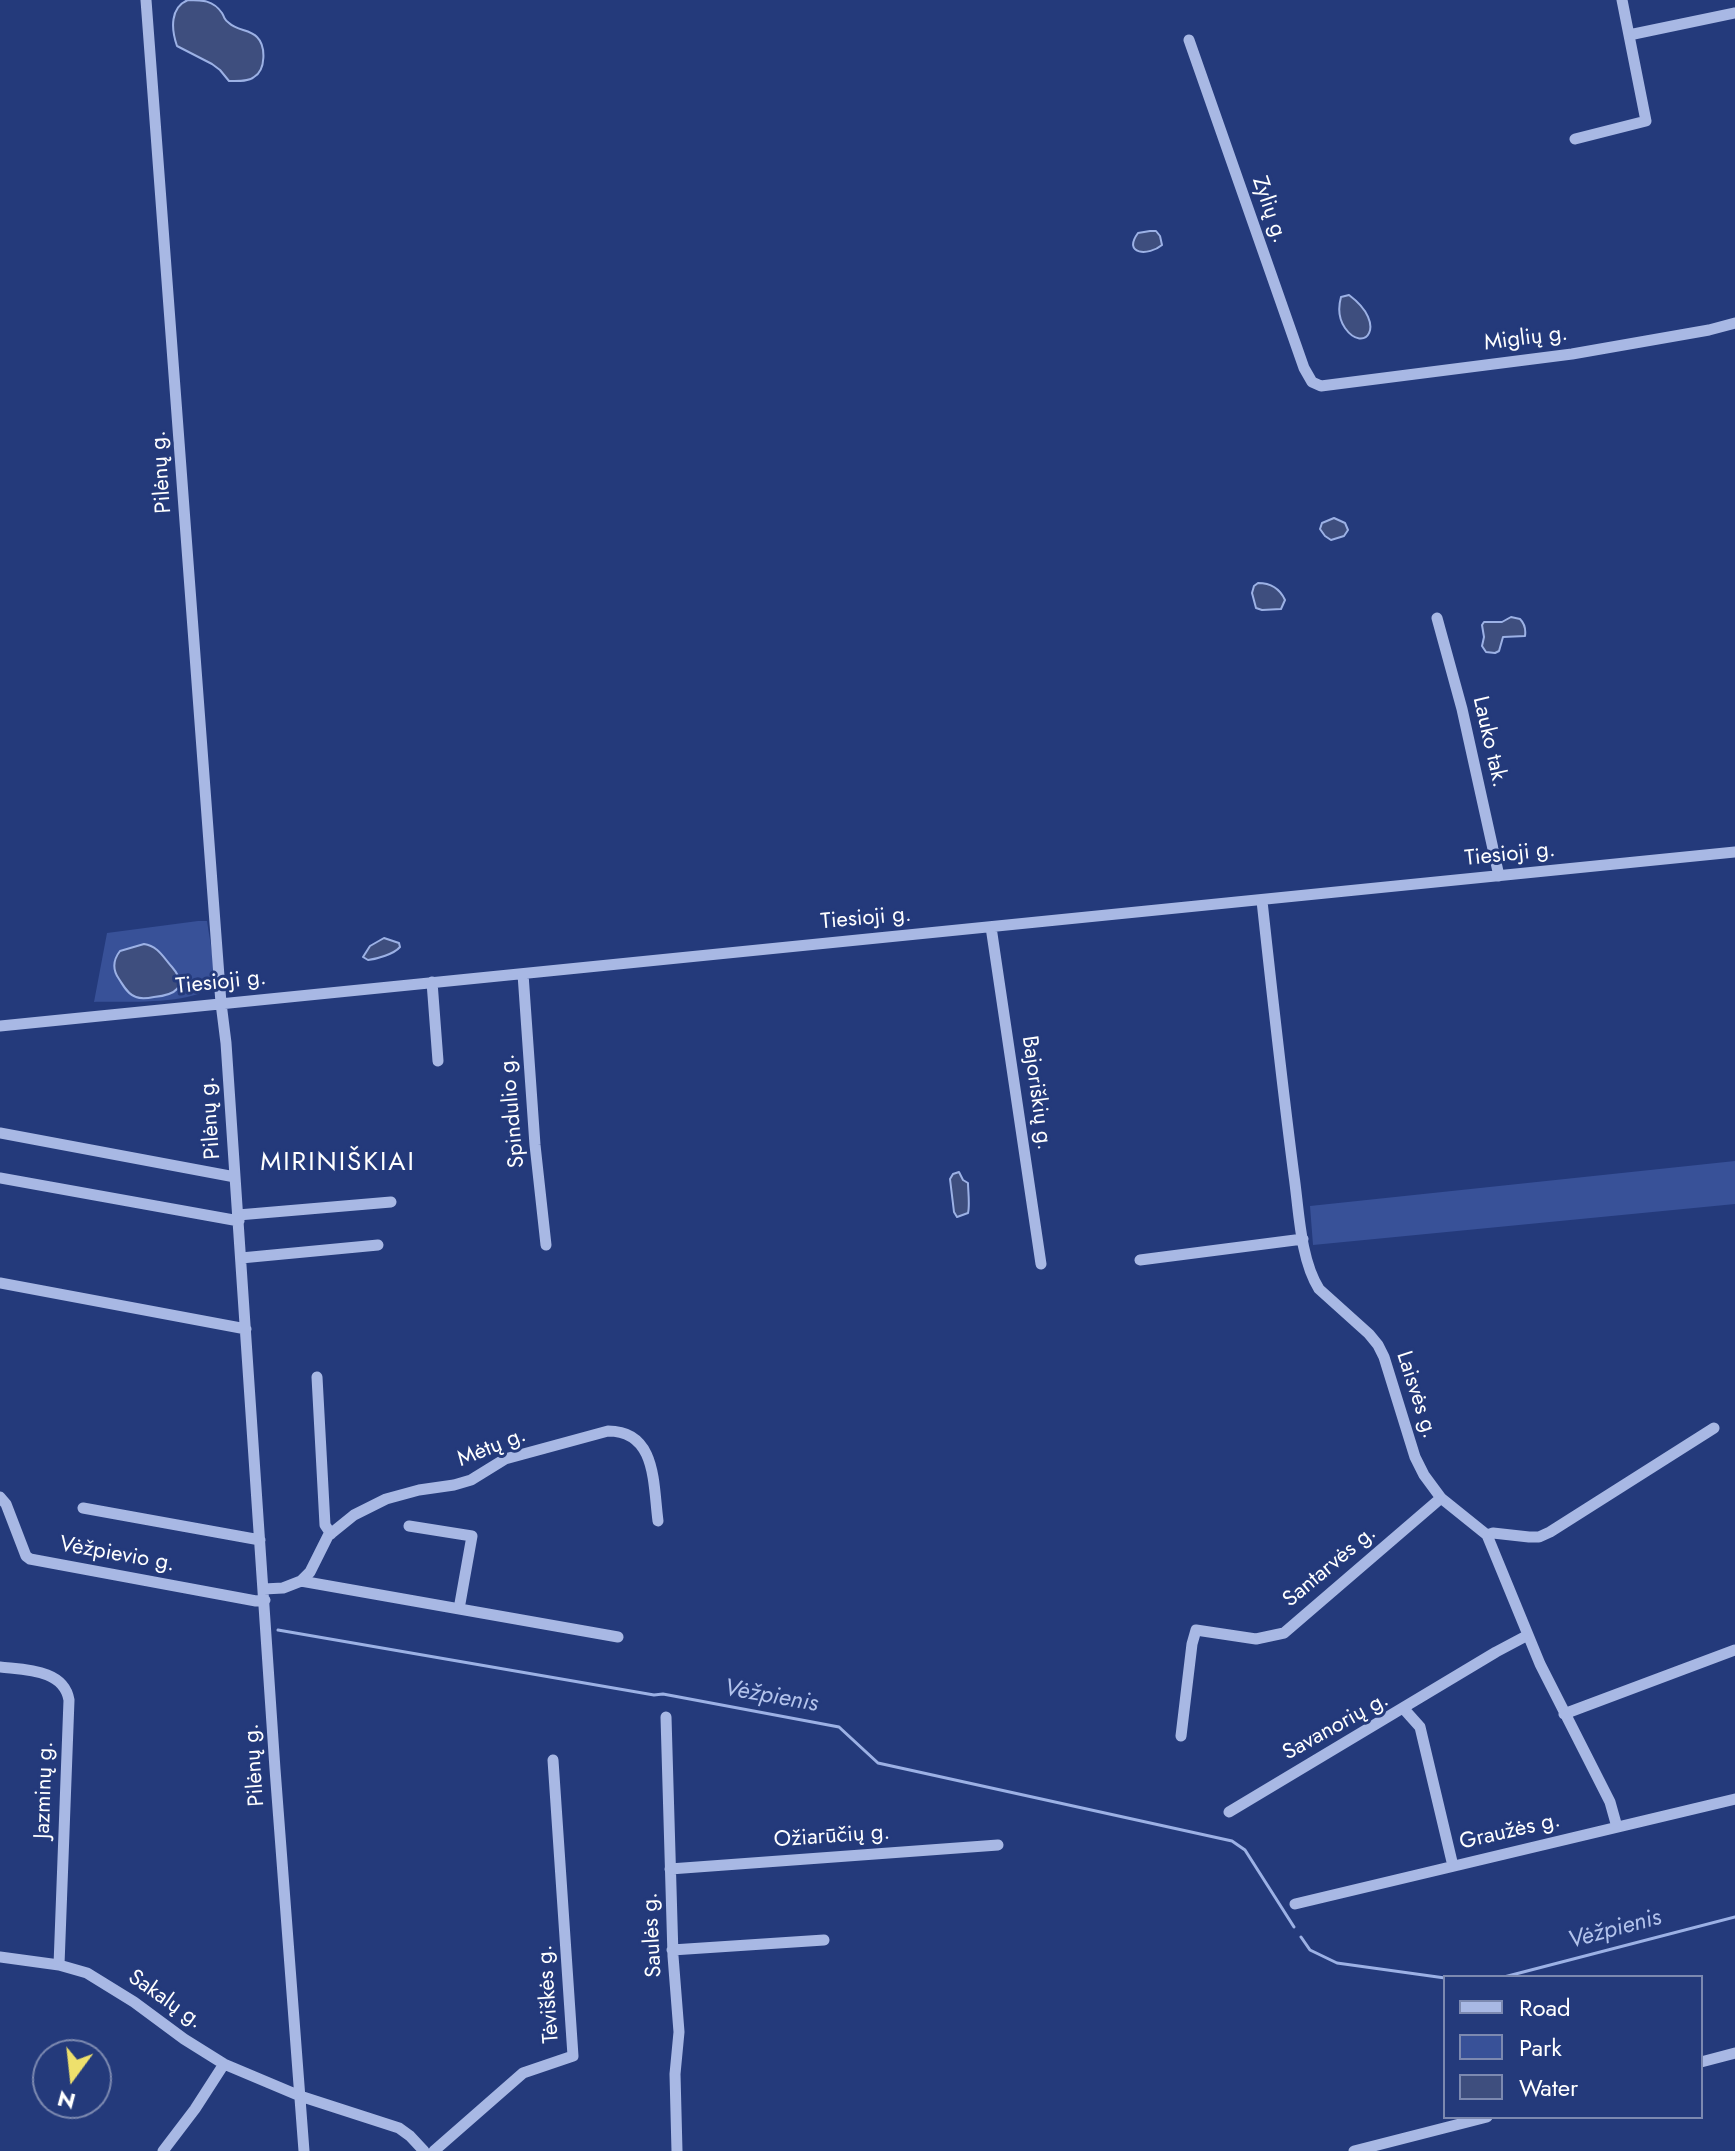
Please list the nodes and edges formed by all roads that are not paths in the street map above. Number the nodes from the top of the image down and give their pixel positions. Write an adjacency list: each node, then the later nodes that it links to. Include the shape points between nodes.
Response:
1 (146, 0): 16 (street, Pilėnų g.)
2 (1622, 0): 4 (street)
3 (1735, 13): 4 (street)
4 (1629, 35): 6 (street, via 1646,121)
5 (1189, 40): 8 (street, Zylių g., via 1304,368)
6 (1575, 139)
7 (1735, 323): 8 (street, Miglių g., via 1572,354)
8 (1321, 386)
9 (1437, 618): 11 (street, Lauko tak.)
10 (1735, 852): 11 (street, Tiesioji g.)
11 (1499, 876): 12 (street, Tiesioji g.)
12 (1262, 901): 13 (street, Tiesioji g.); 24 (street, Laisvės g.)
13 (991, 927): 14 (street, Tiesioji g.); 29 (street, Bajoriškių g.)
14 (523, 974): 15 (street, Tiesioji g.); 26 (street, Spindulio g.)
15 (432, 982): 16 (street, Tiesioji g.); 18 (street)
16 (221, 1003): 17 (street, Tiesioji g.); 20 (street, Pilėnų g.)
17 (0, 1026)
18 (438, 1061)
19 (0, 1133): 20 (street)
20 (235, 1177): 23 (street, Pilėnų g.)
21 (0, 1178): 23 (street)
22 (391, 1202): 23 (street)
23 (238, 1218): 27 (street, Pilėnų g.)
24 (1303, 1239): 28 (street); 35 (street, Laisvės g., via 1319,1289 1378,1345 1415,1457)
25 (378, 1245): 27 (street)
26 (546, 1245)
27 (241, 1258): 31 (street, Pilėnų g.)
28 (1140, 1260)
29 (1041, 1264)
30 (0, 1283): 31 (street)
31 (246, 1329): 41 (street, Pilėnų g.)
32 (317, 1377): 39 (street, via 325,1525)
33 (1714, 1428): 40 (street, via 1550,1532 1539,1537)
34 (0, 1497): 43 (street, Vėžpievio g., via 30,1559 241,1598)
35 (1441, 1498): 40 (street, Laisvės g.); 52 (street, Santarvės g., via 1284,1633 1256,1639 1196,1630)
36 (83, 1508): 41 (street)
37 (658, 1521): 39 (street, Mėtų g., via 644,1448 631,1434 608,1431 505,1459 471,1480 386,1499)
38 (409, 1526): 44 (street, via 472,1536)
39 (331, 1534): 42 (street, Mėtų g.)
40 (1487, 1535): 45 (street, Laisvės g.)
41 (260, 1540): 43 (street, Pilėnų g.)
42 (301, 1581): 43 (street); 44 (street)
43 (264, 1594): 68 (street, Pilėnų g.)
44 (459, 1609): 46 (street)
45 (1528, 1635): 49 (street); 50 (street, Laisvės g.)
46 (618, 1637)
47 (1735, 1650): 50 (street)
48 (0, 1667): 64 (street, Jazminų g., via 49,1675 68,1692)
49 (1403, 1708): 55 (street, Savanorių g.); 58 (street, Savanorių g., via 1420,1727)
50 (1564, 1714): 56 (street, Laisvės g., via 1610,1802)
51 (666, 1717): 59 (street, Saulės g.)
52 (1181, 1736)
53 (553, 1760): 73 (street, Tėviškės g., via 573,2056 523,2073)
54 (1735, 1799): 56 (street, Graužės g.)
55 (1229, 1812)
56 (1617, 1827): 58 (street, Graužės g.)
57 (998, 1845): 59 (street, Ožiarūčių g.)
58 (1453, 1866): 60 (street, Graužės g.)
59 (670, 1869): 62 (street, Saulės g.)
60 (1295, 1904)
61 (824, 1940): 62 (street)
62 (672, 1950): 74 (street, Saulės g., via 679,2032)
63 (0, 1957): 64 (street, Sakalų g.)
64 (59, 1965): 67 (street, Sakalų g., via 97,1978)
65 (1735, 2053): 66 (street)
66 (1703, 2061)
67 (224, 2064): 68 (street, Sakalų g.); 70 (street)
68 (300, 2096): 71 (street, Pilėnų g.); 72 (street, via 399,2128)
69 (1479, 2119): 75 (street)
70 (163, 2151)
71 (304, 2151)
72 (424, 2151)
73 (434, 2151)
74 (677, 2151)
75 (1354, 2151)

